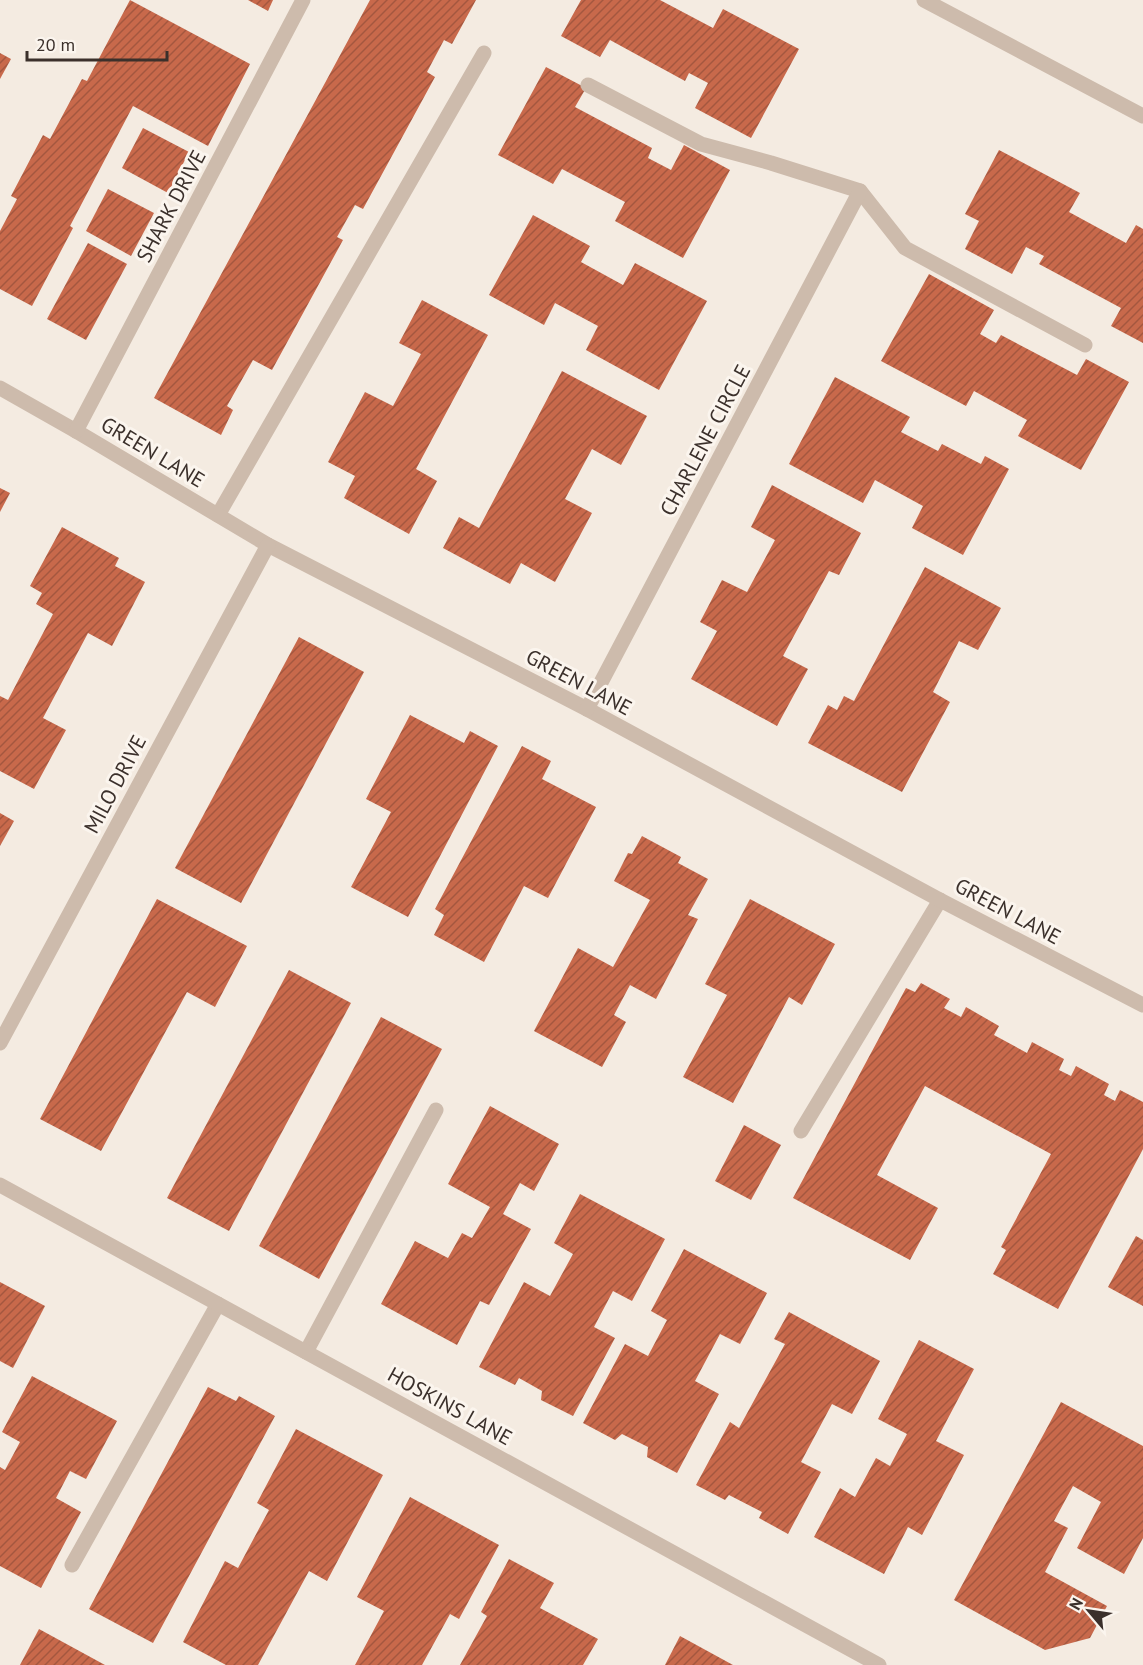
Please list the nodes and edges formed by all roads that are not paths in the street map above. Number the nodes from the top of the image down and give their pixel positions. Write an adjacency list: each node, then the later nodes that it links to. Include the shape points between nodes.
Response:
1 (303, 0): 9 (street, SHARK DRIVE)
2 (924, 0): 5 (street)
3 (484, 53): 10 (street)
4 (588, 85): 6 (street, via 701,144)
5 (1143, 116)
6 (860, 191): 7 (street, via 905,248); 12 (street, CHARLENE CIRCLE)
7 (1085, 345)
8 (0, 388): 9 (street, GREEN LANE)
9 (76, 431): 10 (street, GREEN LANE)
10 (218, 515): 11 (street, GREEN LANE)
11 (268, 545): 12 (street, GREEN LANE); 15 (street, MILO DRIVE)
12 (587, 709): 13 (street, GREEN LANE)
13 (940, 900): 14 (street, GREEN LANE); 17 (street)
14 (1143, 1005)
15 (0, 1043)
16 (436, 1110): 20 (street)
17 (801, 1131)
18 (0, 1185): 19 (street, HOSKINS LANE)
19 (218, 1304): 20 (street, HOSKINS LANE); 21 (street)
20 (306, 1352): 22 (street, HOSKINS LANE)
21 (72, 1565)
22 (879, 1665)

